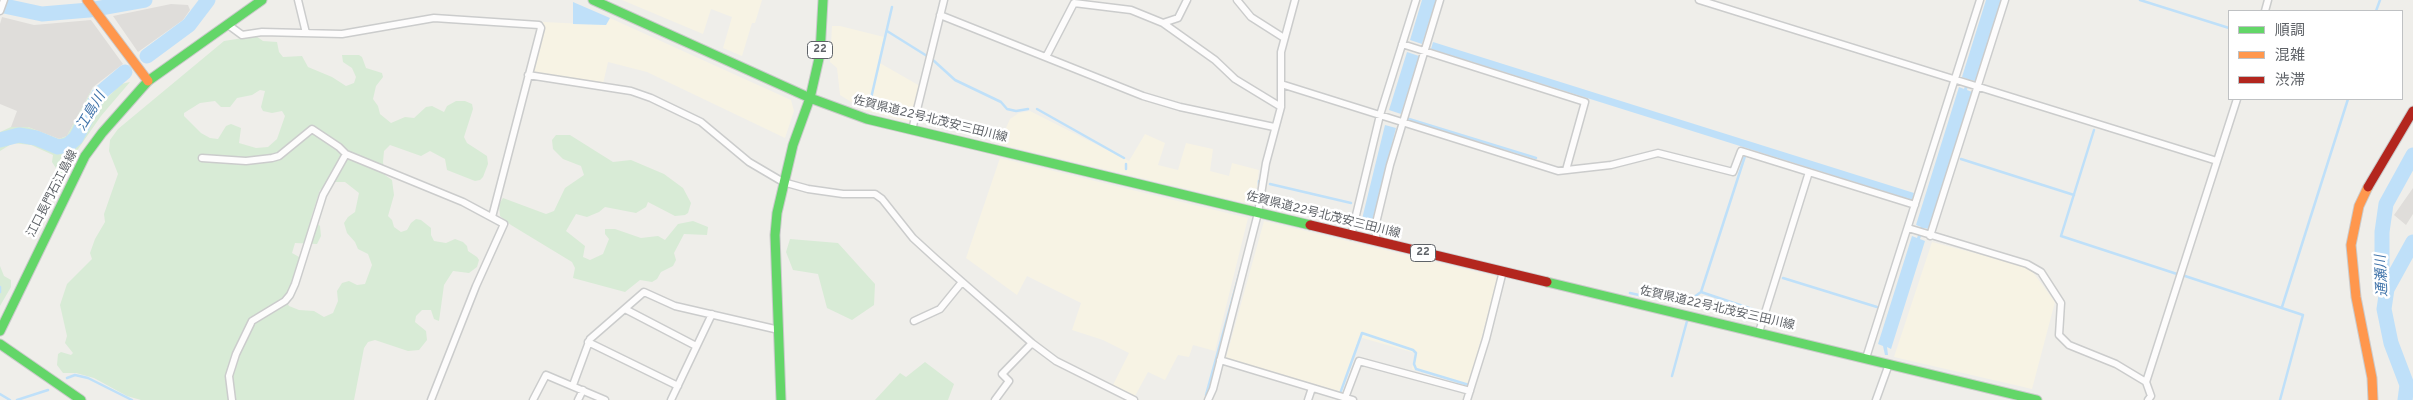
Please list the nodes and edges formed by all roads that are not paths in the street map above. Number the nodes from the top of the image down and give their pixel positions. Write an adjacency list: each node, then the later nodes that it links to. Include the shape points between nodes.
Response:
1 (4, 0): 16 (street)
2 (87, 0): 27 (main road)
3 (262, 0): 19 (main road, 江口長門石江島線)
4 (298, 0): 20 (street)
5 (593, 0): 30 (main road, 佐賀県道22号北茂安三田川線)
6 (823, 0): 30 (main road, 22, via 820,54)
7 (944, 0): 17 (street)
8 (1187, 0): 18 (street, via 1178,18)
9 (1237, 0): 21 (street, via 1252,17)
10 (1295, 0): 21 (street)
11 (1416, 0): 22 (street)
12 (1440, 0): 23 (street)
13 (1699, 0): 26 (street)
14 (1980, 0): 26 (street)
15 (2005, 0): 29 (street)
16 (0, 11)
17 (940, 15): 24 (street); 37 (street)
18 (1164, 23): 24 (street, via 1131,10 1074,3); 32 (street, via 1215,60 1235,79)
19 (227, 24): 20 (street, via 242,35 262,32); 27 (main road, 江口長門石江島線)
20 (306, 34): 25 (street, via 342,34 434,18 539,25)
21 (1284, 38): 28 (street)
22 (1402, 44): 23 (street); 34 (street)
23 (1425, 51): 35 (street); 41 (street, via 1586,102)
24 (1046, 57): 36 (street, via 1102,81 1180,107)
25 (528, 75): 43 (street, via 631,91 652,98 701,122 749,162); 46 (street)
26 (1955, 80): 29 (street); 44 (street)
27 (148, 81): 56 (main road, 江口長門石江島線, via 86,156)
28 (1281, 84): 32 (street); 34 (street)
29 (1978, 87): 40 (street); 49 (street)
30 (810, 98): 37 (main road, 佐賀県道22号北茂安三田川線 / 22, via 867,119); 43 (main road)
31 (2237, 100): 40 (street)
32 (1281, 107): 36 (street)
33 (2413, 111): 90 (main road, via 2371,181 2360,206 2351,244)
34 (1380, 115): 35 (street); 48 (street)
35 (1403, 122): 41 (street, via 1558,171); 50 (street, via 1378,215)
36 (1274, 127): 45 (street)
37 (912, 130): 45 (main road, 佐賀県道22号北茂安三田川線 / 22)
38 (346, 154): 39 (street, via 312,129 279,156 246,161); 46 (street); 74 (street, via 323,195 290,295 254,319 236,354 229,376)
39 (202, 158)
40 (2217, 161): 66 (street)
41 (1566, 170): 42 (street, via 1611,165 1658,153 1733,172 1741,151)
42 (1809, 172): 44 (street); 58 (street)
43 (783, 182): 52 (street, via 843,194 875,194 882,198 913,238); 57 (main road, via 775,235)
44 (1915, 206): 47 (street)
45 (1258, 213): 48 (main road, 佐賀県道22号北茂安三田川線 / 22); 64 (street)
46 (492, 217): 75 (street, via 504,224)
47 (1908, 228): 49 (street); 63 (street)
48 (1351, 236): 50 (main road, 佐賀県道22号北茂安三田川線 / 22)
49 (1930, 236): 66 (street, via 2027,264 2041,272 2060,303 2059,335 2069,345 2116,364)
50 (1376, 242): 51 (main road, 佐賀県道22号北茂安三田川線 / 22)
51 (1503, 272): 58 (main road, 佐賀県道22号北茂安三田川線 / 22); 71 (street)
52 (962, 282): 55 (street, via 940,309); 60 (street)
53 (625, 309): 54 (street, via 648,292 675,306); 59 (street); 62 (street)
54 (712, 314): 57 (street); 62 (street)
55 (914, 321)
56 (0, 330)
57 (779, 330): 80 (main road)
58 (1759, 332): 63 (main road, 佐賀県道22号北茂安三田川線 / 22)
59 (588, 342): 67 (street); 68 (street)
60 (1032, 343): 81 (street, via 1002,374 1009,381); 82 (street, via 1056,361)
61 (0, 344): 73 (main road)
62 (696, 346): 68 (street)
63 (1866, 358): 65 (main road, 佐賀県道22号北茂安三田川線 / 22)
64 (1220, 360): 69 (street); 83 (street)
65 (1889, 364): 87 (street); 88 (main road, 佐賀県道22号北茂安三田川線 / 22)
66 (2146, 382): 89 (street, via 2151,396)
67 (573, 385): 70 (street); 76 (street, via 546,375)
68 (678, 386): 79 (street)
69 (1312, 388): 72 (street); 84 (street)
70 (583, 390): 77 (street); 78 (street)
71 (1470, 391): 72 (street, via 1359,361); 86 (street)
72 (1345, 398): 85 (street)
73 (81, 400)
74 (232, 400)
75 (431, 400)
76 (532, 400)
77 (578, 400)
78 (605, 400)
79 (671, 400)
80 (781, 400)
81 (996, 400)
82 (1134, 400)
83 (1208, 400)
84 (1308, 400)
85 (1352, 400)
86 (1467, 400)
87 (1876, 400)
88 (2037, 400)
89 (2148, 400)
90 (2373, 400)

